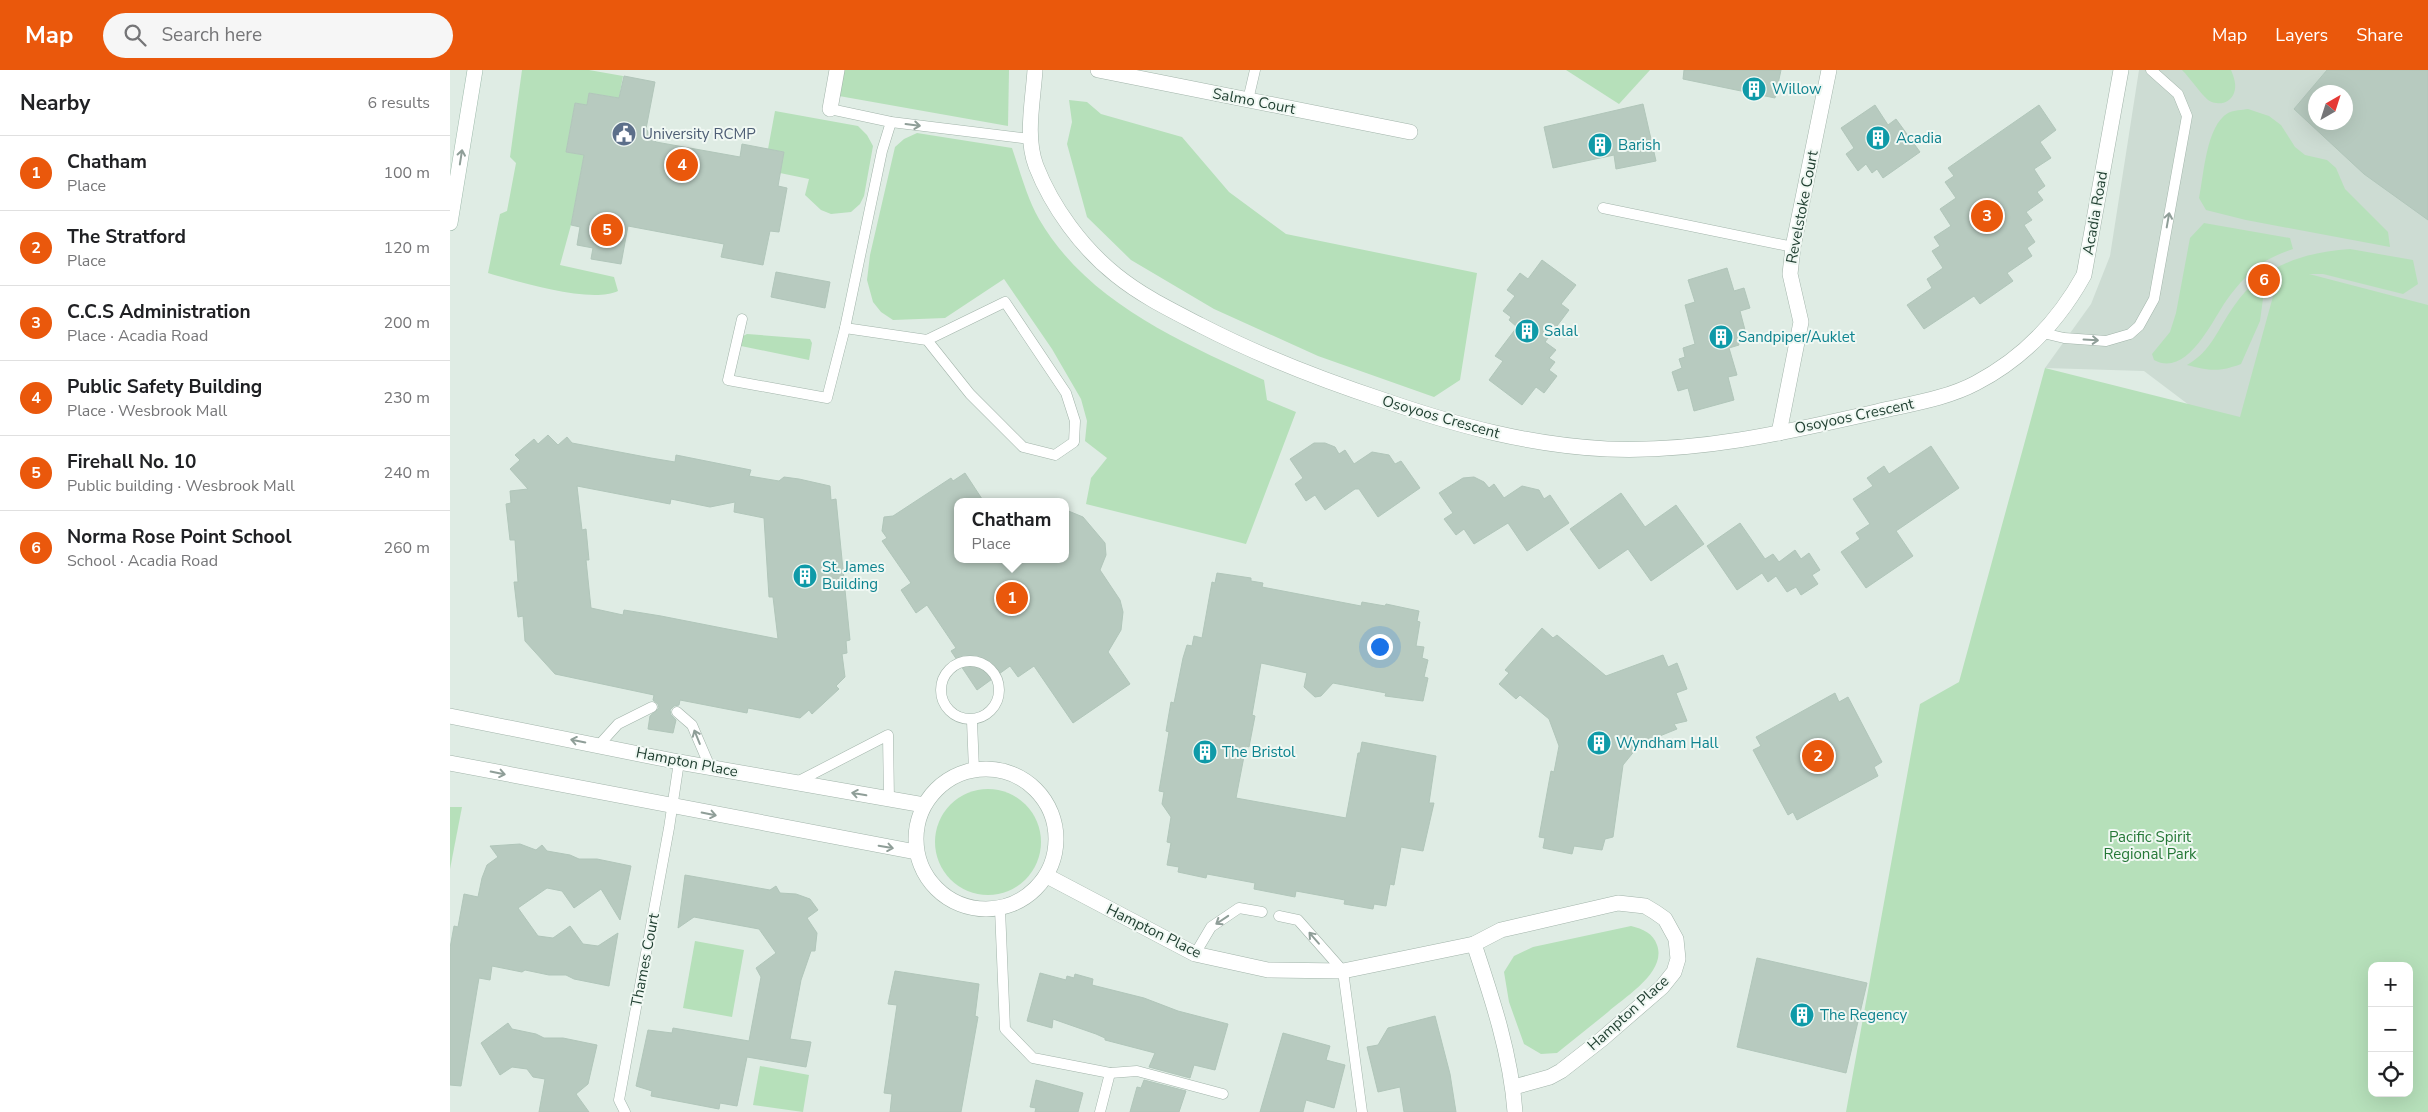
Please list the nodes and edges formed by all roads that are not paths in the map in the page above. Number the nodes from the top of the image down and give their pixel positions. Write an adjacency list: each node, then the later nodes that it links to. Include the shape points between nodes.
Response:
1 (475, 70): 15 (street, one-way to 1)
2 (837, 70): 10 (street)
3 (1035, 70): 13 (street, Osoyoos Crescent)
4 (1098, 70): 9 (street, Salmo Court)
5 (1255, 70): 9 (lane)
6 (1829, 70): 16 (street, Revelstoke Court)
7 (2121, 70): 19 (street, Acadia Road, via 2084,275 2068,304)
8 (2151, 70): 19 (lane, one-way to 8, via 2119,339 2139,326 2154,299 2187,116 2178,94)
9 (1248, 100): 12 (street, Salmo Court)
10 (830, 109): 11 (lane)
11 (891, 122): 13 (lane, one-way to 13); 18 (lane)
12 (1410, 132)
13 (1030, 139): 21 (street, Osoyoos Crescent, via 1036,165 1057,206 1093,255 1116,275 1140,292 1210,330 1309,375 1457,425 1564,445 1609,449 1694,447)
14 (1603, 208): 16 (lane)
15 (450, 223)
16 (1793, 247): 21 (street, Revelstoke Court, via 1790,274 1801,322)
17 (742, 319): 18 (lane, via 728,380 827,398)
18 (845, 328): 20 (lane)
19 (2040, 338): 21 (street, Osoyoos Crescent, via 2002,368 1973,385 1938,398)
20 (927, 340): 20 (lane, via 970,394 1022,448 1055,455 1074,442 1074,421 1066,393 1005,302)
21 (1779, 433)
22 (652, 707): 26 (lane, via 618,724)
23 (677, 712): 29 (lane, one-way to 23, via 692,725)
24 (450, 716): 26 (street, Hampton Place, one-way to 24)
25 (972, 720): 25 (lane, via 988,715 1000,695 998,680 989,667 977,661 966,661 949,669 942,681 941,696 946,708 957,717); 30 (lane)
26 (599, 746): 27 (street, Hampton Place)
27 (679, 762): 29 (street, Hampton Place); 34 (lane, Thames Court)
28 (450, 764): 34 (street, one-way to 34)
29 (710, 767): 31 (street, Hampton Place)
30 (974, 770): 33 (street, via 954,776 937,788); 36 (street, via 1008,772 1023,779 1040,794 1052,812 1057,833 1055,856)
31 (796, 782): 32 (street, Hampton Place, one-way to 31); 32 (lane, via 888,735)
32 (889, 799): 33 (street, Hampton Place)
33 (924, 805): 35 (street, via 916,828)
34 (673, 807): 35 (street, one-way to 35); 46 (lane, Thames Court, via 619,1100)
35 (916, 852): 37 (street, via 924,873 938,891 956,904 978,910)
36 (1047, 876): 37 (street, via 1019,903); 41 (street, Hampton Place)
37 (1000, 909): 43 (lane, via 1005,1029 1033,1058)
38 (1262, 912): 41 (lane, one-way to 41, via 1239,908 1211,926)
39 (1279, 916): 42 (lane, one-way to 39, via 1298,920)
40 (1474, 944): 42 (street, Hampton Place); 44 (street); 44 (street, Hampton Place, via 1501,930 1618,903 1645,906 1655,912 1665,919 1676,939 1678,959 1674,972 1662,987 1561,1071)
41 (1195, 954): 42 (street, Hampton Place, via 1268,970)
42 (1343, 971): 48 (lane)
43 (1110, 1073): 45 (lane, via 1137,1071); 47 (lane)
44 (1514, 1087): 49 (street)
45 (1223, 1094)
46 (625, 1112)
47 (1100, 1112)
48 (1362, 1112)
49 (1515, 1112)

